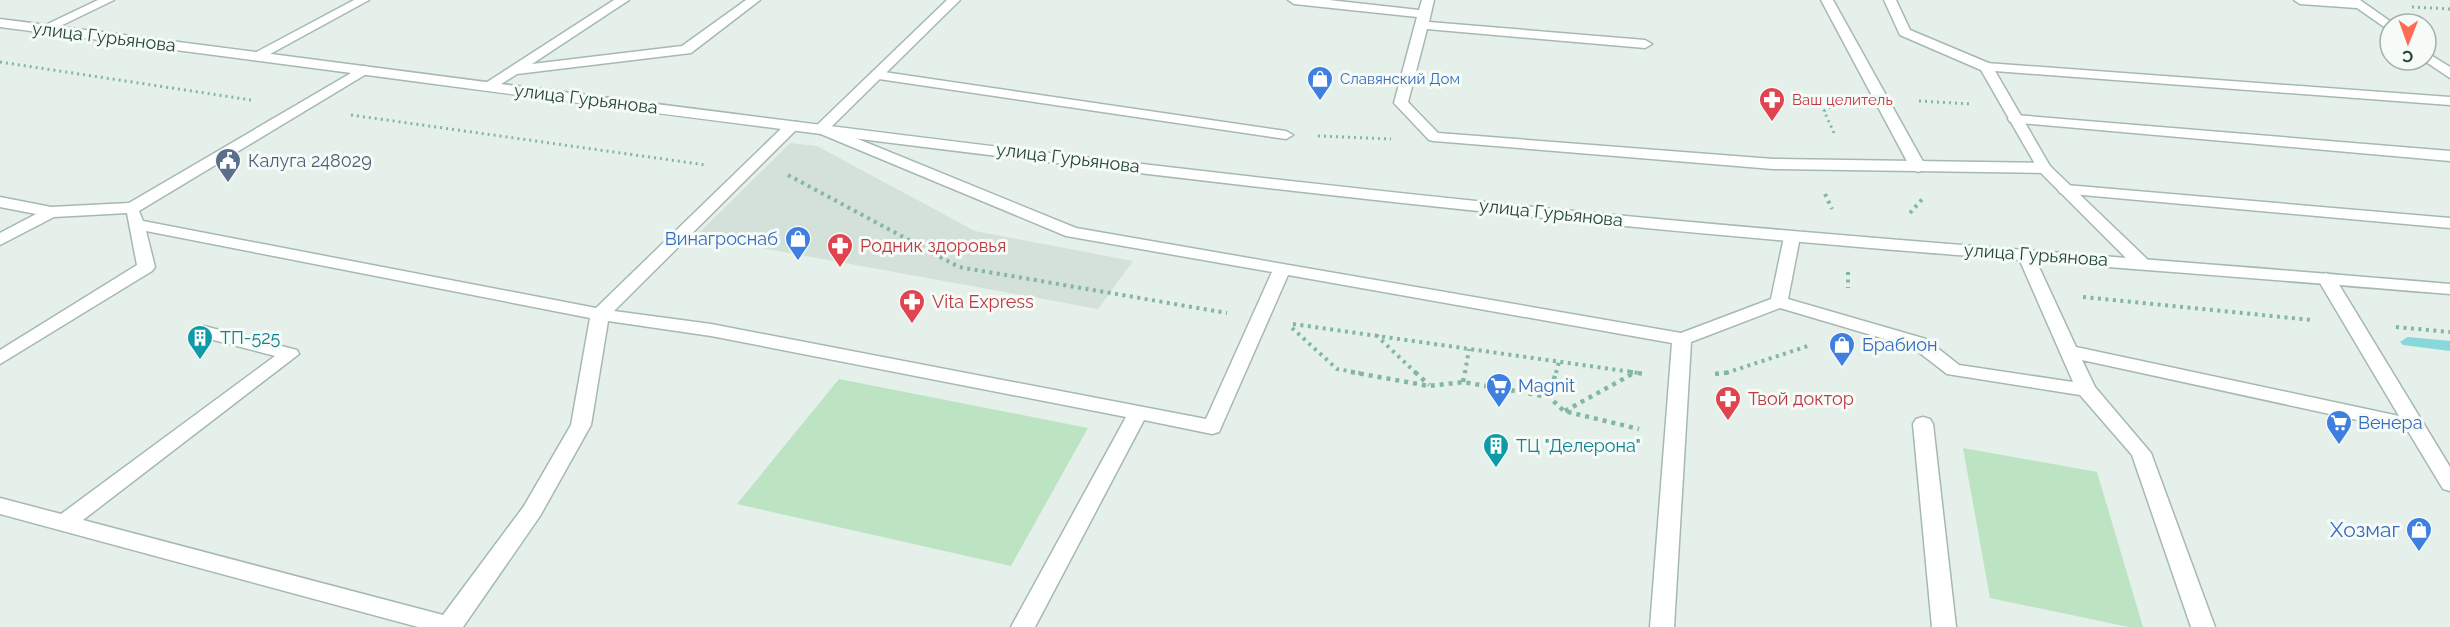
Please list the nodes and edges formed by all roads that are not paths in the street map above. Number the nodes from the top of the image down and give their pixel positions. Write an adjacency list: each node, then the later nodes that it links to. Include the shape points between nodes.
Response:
1 (108, 0): 13 (street)
2 (363, 0): 15 (street)
3 (623, 0): 18 (street)
4 (754, 0): 18 (street, via 686,50)
5 (954, 0): 19 (street)
6 (1294, 0): 10 (street)
7 (1827, 0): 27 (street)
8 (1890, 0): 16 (street, via 1905,32)
9 (2300, 0): 11 (street, via 2360,4)
10 (1424, 13): 14 (street); 27 (street, via 1401,104 1434,137 1773,164)
11 (2378, 18)
12 (0, 23): 13 (street, улица Гурьянова)
13 (43, 29): 15 (street, улица Гурьянова)
14 (1645, 44)
15 (256, 56): 17 (street, улица Гурьянова)
16 (1986, 67): 21 (street); 22 (street, улица Гурьянова)
17 (363, 70): 20 (street, улица Гурьянова); 32 (street)
18 (513, 70): 20 (street)
19 (877, 75): 24 (street); 25 (street)
20 (488, 86): 23 (street, улица Гурьянова)
21 (2450, 101)
22 (2012, 113): 26 (street); 28 (street, улица Гурьянова)
23 (793, 125): 24 (street, улица Гурьянова); 42 (street)
24 (821, 129): 34 (street, улица Гурьянова, via 1453,204); 38 (street, via 1072,232)
25 (1286, 135)
26 (2450, 156)
27 (1918, 167): 28 (street)
28 (2044, 168): 29 (street, улица Гурьянова)
29 (2066, 190): 33 (street); 37 (street, улица Гурьянова)
30 (0, 202): 31 (street)
31 (51, 212): 32 (street); 35 (street)
32 (134, 216): 42 (street); 46 (street, via 146,267)
33 (2450, 223)
34 (1792, 237): 36 (street, улица Гурьянова); 41 (street)
35 (0, 240)
36 (2025, 254): 37 (street, улица Гурьянова); 45 (street)
37 (2140, 262): 39 (street, улица Гурьянова)
38 (1282, 268): 44 (street); 48 (street, via 1212,427)
39 (2326, 278): 40 (street, улица Гурьянова); 50 (street)
40 (2450, 289)
41 (1779, 302): 44 (street); 47 (street, via 1919,343 1954,370)
42 (600, 314): 48 (street, via 711,330); 54 (street, via 581,425 532,511)
43 (204, 332): 53 (street, via 290,354)
44 (1682, 339): 56 (street)
45 (2069, 351): 47 (street); 50 (street)
46 (0, 358)
47 (2086, 390): 58 (street, via 2141,453)
48 (1138, 412): 55 (street)
49 (1923, 424): 57 (street)
50 (2415, 426): 51 (street)
51 (2450, 484)
52 (0, 506): 53 (street)
53 (64, 523): 54 (street)
54 (449, 627)
55 (1023, 627)
56 (1662, 627)
57 (1944, 627)
58 (2203, 627)

